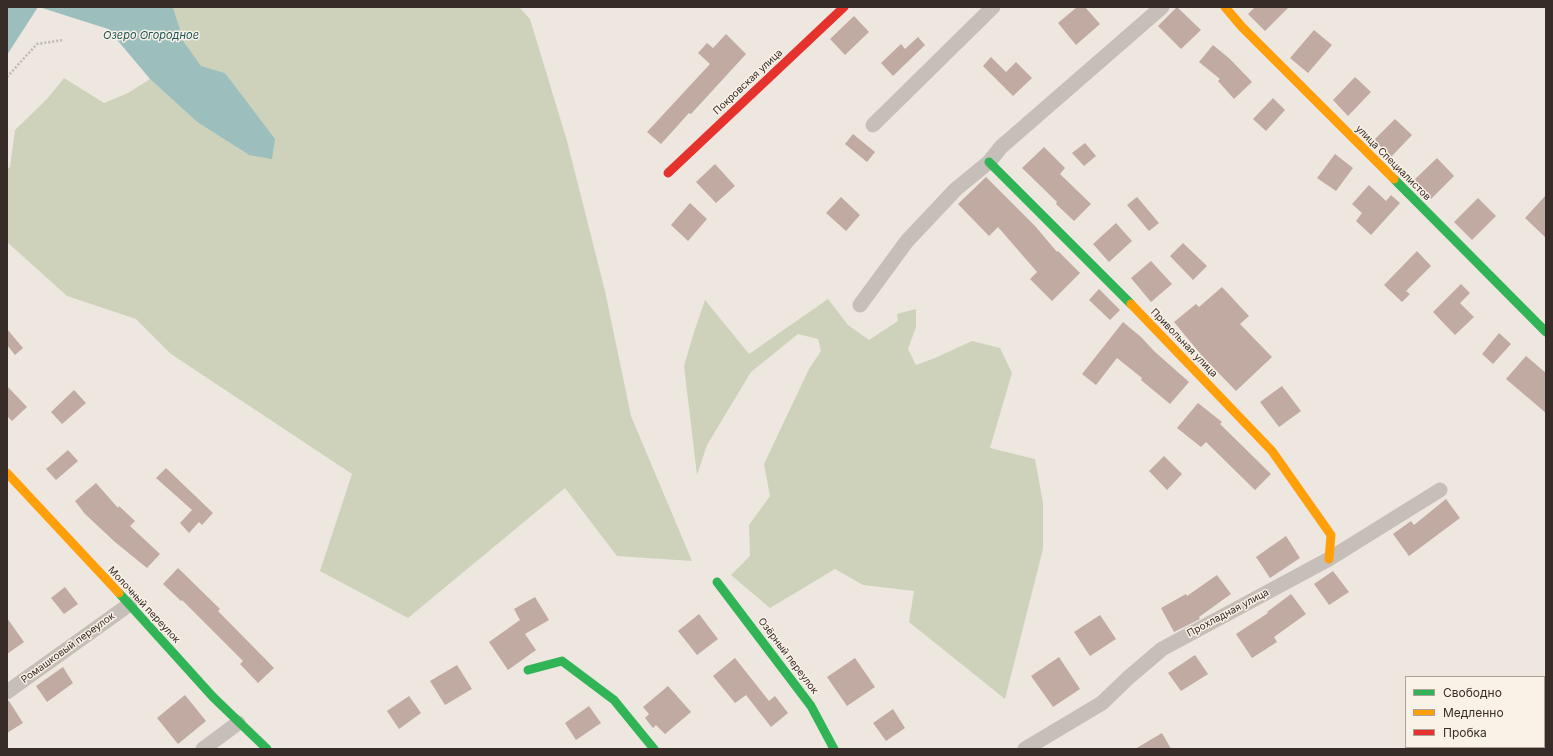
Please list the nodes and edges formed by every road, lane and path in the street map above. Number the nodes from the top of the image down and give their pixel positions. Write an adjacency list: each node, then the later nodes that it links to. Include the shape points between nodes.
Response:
1 (844, 7): 9 (street, Покровская улица)
2 (993, 7): 7 (street)
3 (1162, 7): 8 (street, via 1001,147)
4 (1225, 7): 11 (street, улица Специалистов)
5 (63, 40): 6 (path, via 37,44)
6 (7, 77)
7 (873, 125)
8 (989, 162): 10 (street, via 956,190 907,241); 14 (street, Привольная улица, via 1136,309 1272,451 1331,535)
9 (668, 173)
10 (860, 305)
11 (1546, 332)
12 (7, 473): 16 (street, Молочный переулок)
13 (1440, 490): 14 (street, Прохладная улица)
14 (1329, 559): 24 (street, Прохладная улица, via 1162,649 1102,703)
15 (717, 582): 23 (street, Озёрный переулок, via 811,706)
16 (130, 604): 18 (street, Ромашковый переулок); 19 (street, Молочный переулок)
17 (528, 670): 22 (street, via 562,661 614,700)
18 (7, 692)
19 (238, 723): 20 (street); 21 (street, Молочный переулок)
20 (203, 749)
21 (267, 749)
22 (654, 749)
23 (834, 749)
24 (1025, 749)

